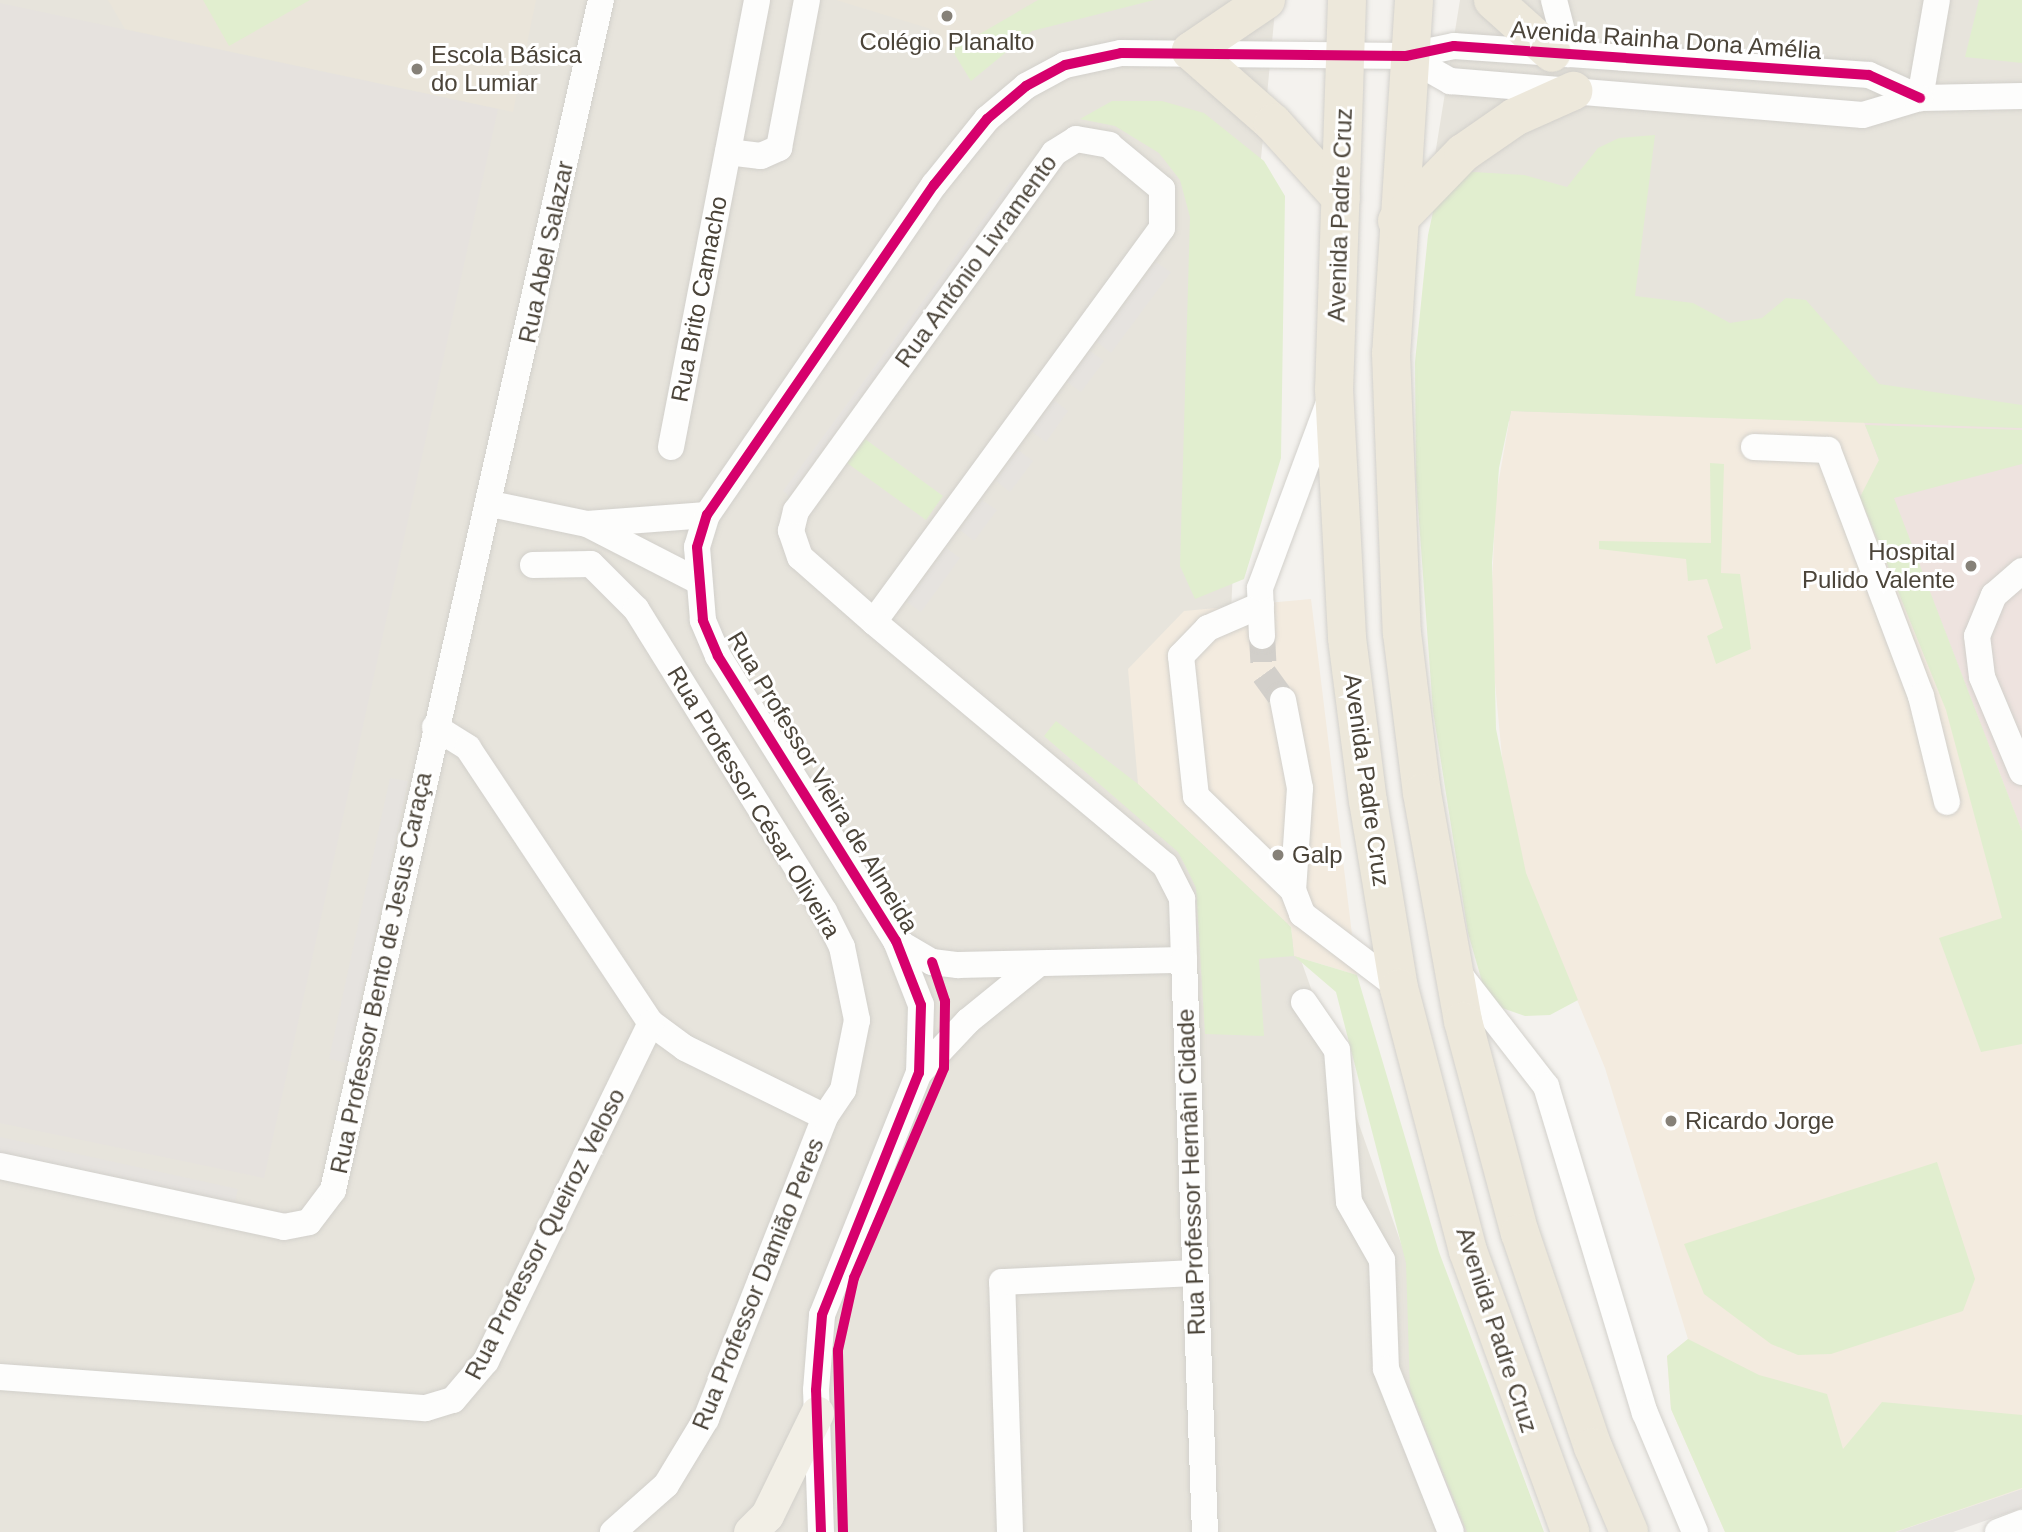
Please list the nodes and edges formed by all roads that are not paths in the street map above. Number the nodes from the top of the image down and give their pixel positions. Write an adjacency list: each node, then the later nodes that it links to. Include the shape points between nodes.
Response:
1 (601, 0): 23 (street, Rua Abel Salazar)
2 (757, 0): 17 (street, Rua Brito Camacho)
3 (807, 0): 17 (street, via 779,148 761,156)
4 (1266, 0): 10 (highway)
5 (1347, 0): 12 (highway, Avenida Padre Cruz)
6 (1414, 0): 13 (highway)
7 (1493, 0): 11 (highway)
8 (1554, 0): 11 (street)
9 (1937, 0): 16 (street)
10 (1191, 51): 12 (street, Rua Professor Vieira de Almeida); 18 (highway, via 1273,123); 24 (street, Rua Professor Vieira de Almeida, via 1121,53 1065,65 987,119 934,185)
11 (1560, 53): 13 (street, Avenida Rainha Dona Amélia, via 1454,46); 16 (street, Avenida Rainha Dona Amélia, via 1869,75)
12 (1344, 55): 13 (street, Rua Professor Vieira de Almeida); 18 (highway, Avenida Padre Cruz)
13 (1406, 56): 14 (street, Avenida Rainha Dona Amélia, via 1450,81); 19 (highway)
14 (1573, 91): 16 (street, Avenida Rainha Dona Amélia, via 1863,115); 19 (highway, via 1515,117 1462,153)
15 (2022, 96): 16 (street, Avenida Rainha Dona Amélia)
16 (1920, 98)
17 (728, 152): 21 (street, Rua Brito Camacho)
18 (1341, 198): 20 (highway, Avenida Padre Cruz)
19 (1397, 221): 39 (highway, via 1391,353 1402,633)
20 (1334, 389): 29 (street, via 1259,588); 41 (highway, Avenida Padre Cruz, via 1348,638)
21 (671, 447)
22 (1754, 447): 35 (street, via 1828,450 1921,696)
23 (491, 505): 25 (street); 33 (street, Rua Professor Bento de Jesus Caraça)
24 (707, 514): 25 (street); 28 (street, Rua Professor Vieira de Almeida)
25 (587, 524): 28 (street)
26 (533, 565): 45 (street, Rua Professor César Oliveira, via 591,564 612,579 824,911 842,947 857,1020 843,1090)
27 (2022, 571): 34 (street, via 1994,594 1977,636 1982,677)
28 (696, 580): 37 (street, Rua Professor Vieira de Almeida, via 718,656)
29 (1261, 605): 31 (street); 36 (street, via 1208,628 1181,656 1196,796)
30 (874, 622): 30 (street, Rua António Livramento, via 1163,228 1163,190 1109,145 1076,139 1054,153 796,511 791,531 800,557); 38 (street, Rua António Livramento, via 1165,865 1182,900)
31 (1262, 636)
32 (1283, 701): 36 (street, via 1300,789)
33 (435, 727): 43 (street, via 468,748); 46 (street, Rua Professor Bento de Jesus Caraça, via 333,1190 302,1226 249,1221)
34 (2022, 772)
35 (1947, 802)
36 (1293, 890): 41 (street, via 1303,914 1323,935)
37 (896, 941): 40 (street, via 932,962); 44 (street, Rua Professor Vieira de Almeida, via 921,1005)
38 (1184, 960): 40 (street); 47 (street, Rua Professor Hernâni Cidade)
39 (1451, 964): 58 (highway, via 1520,1233 1593,1447); 59 (street, via 1546,1086 1645,1413)
40 (1037, 965): 44 (street, via 968,1021)
41 (1399, 988): 57 (highway, Avenida Padre Cruz, via 1468,1251)
42 (1304, 1002): 56 (street, via 1337,1050 1349,1202 1382,1260 1386,1369)
43 (651, 1023): 45 (street, Rua Professor Damião Peres, via 685,1048); 48 (street, Rua Professor Queiroz Veloso, via 486,1361 453,1401 426,1408)
44 (919, 1073): 49 (street, Rua Professor Vieira de Almeida, via 831,1282 817,1348)
45 (825, 1117): 51 (street, Rua Professor Damião Peres, via 698,1437 666,1485)
46 (0, 1166)
47 (1193, 1273): 54 (street, via 1002,1282); 55 (street, Rua Professor Hernâni Cidade)
48 (0, 1377)
49 (817, 1413): 52 (main road, via 767,1515); 53 (street, Rua Professor Vieira de Almeida)
50 (2022, 1523): 60 (street)
51 (613, 1532)
52 (750, 1532)
53 (821, 1532)
54 (1010, 1532)
55 (1205, 1532)
56 (1451, 1532)
57 (1570, 1532)
58 (1629, 1532)
59 (1696, 1532)
60 (1998, 1532)

